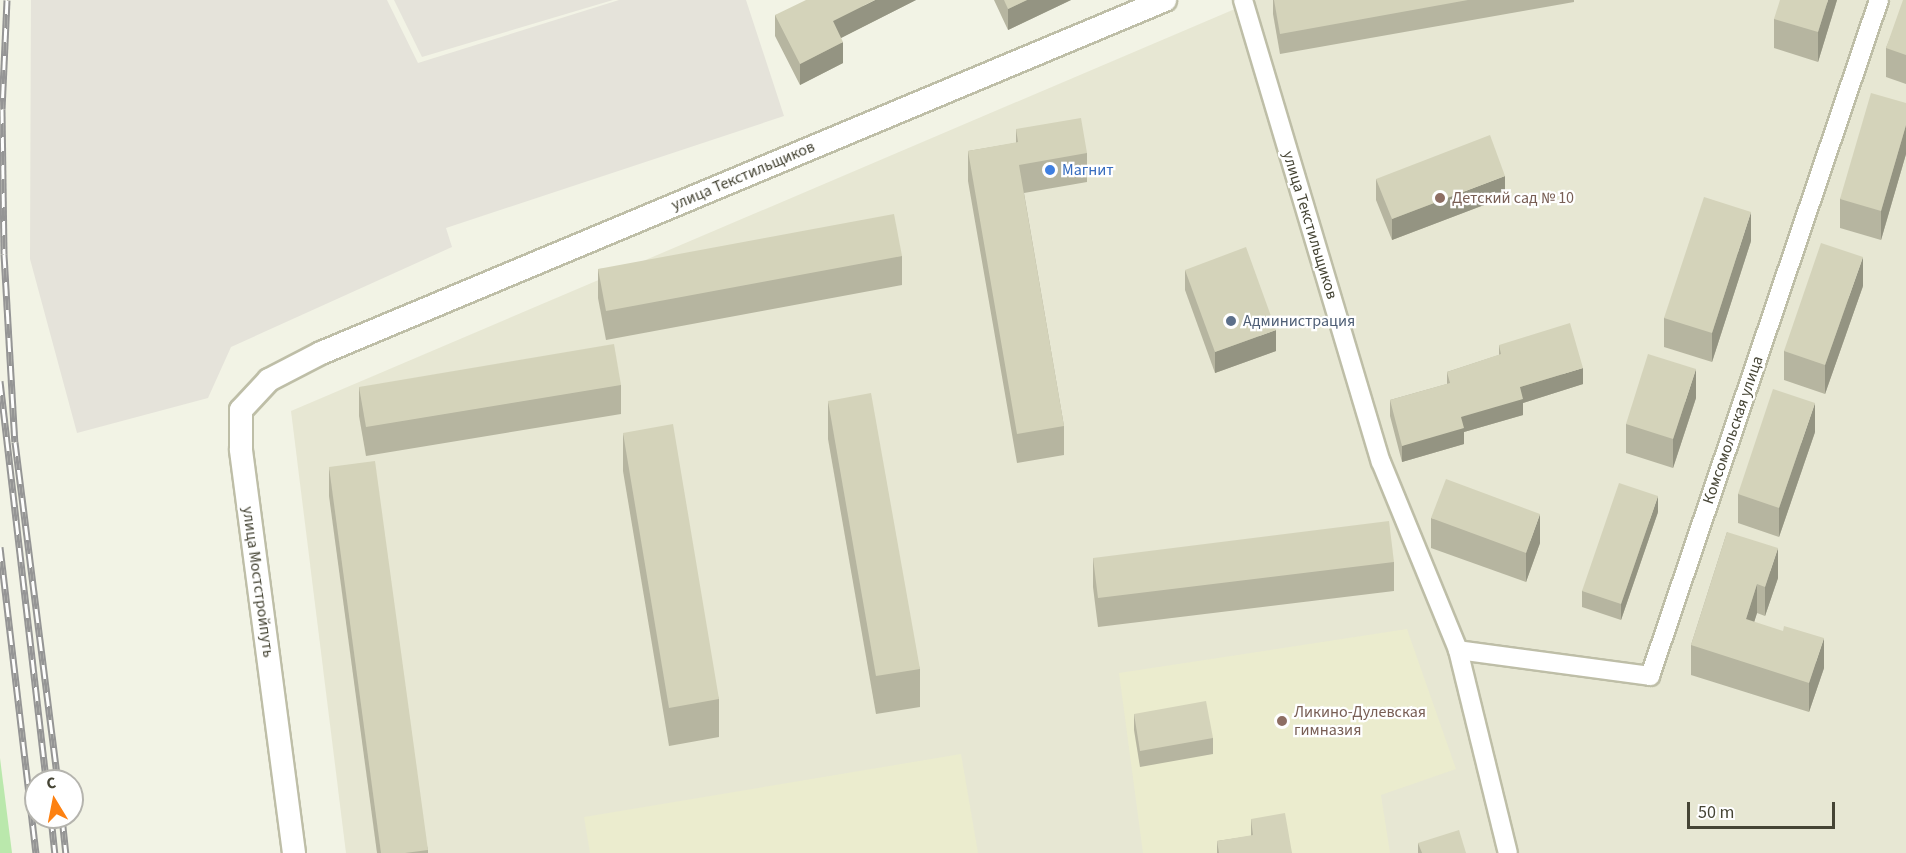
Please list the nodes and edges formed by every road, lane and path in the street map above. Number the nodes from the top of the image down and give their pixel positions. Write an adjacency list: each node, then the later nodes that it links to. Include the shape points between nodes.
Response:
1 (1165, 0): 4 (street, улица Текстильщиков)
2 (1243, 0): 5 (street, улица Текстильщиков, via 1380,462)
3 (1879, 0): 5 (street, Комсомольская улица, via 1650,676)
4 (321, 353): 6 (street, улица Мостстройпуть, via 269,380 241,410 241,449)
5 (1458, 650): 7 (street, улица Текстильщиков)
6 (294, 853)
7 (1508, 853)

